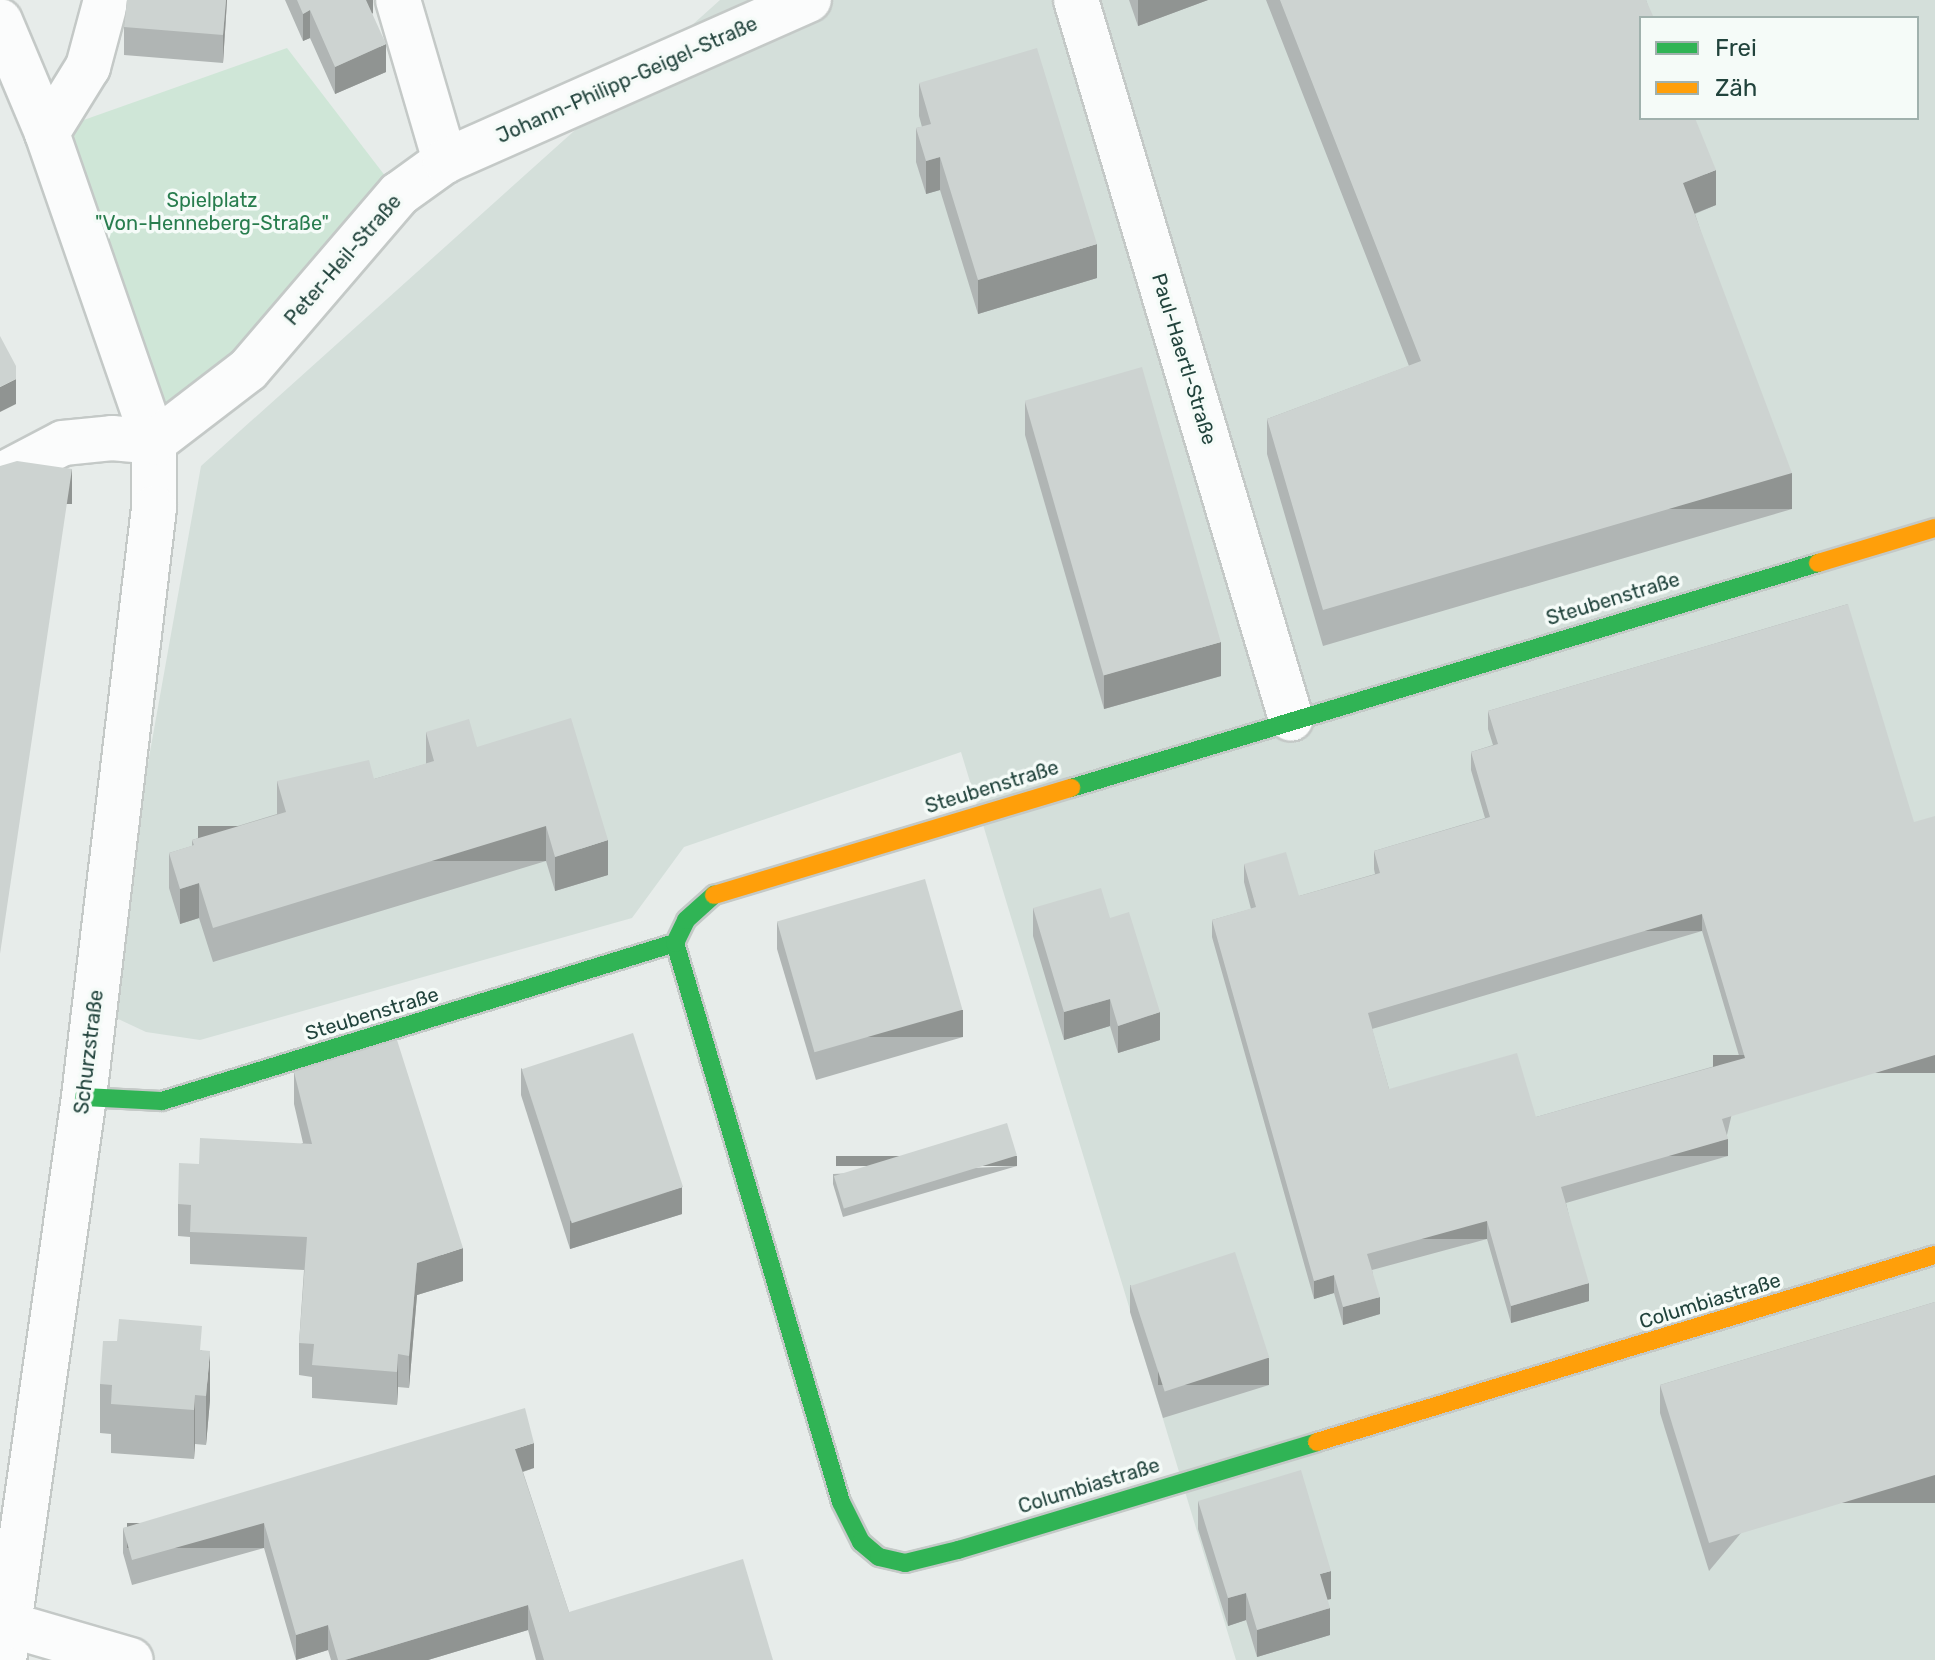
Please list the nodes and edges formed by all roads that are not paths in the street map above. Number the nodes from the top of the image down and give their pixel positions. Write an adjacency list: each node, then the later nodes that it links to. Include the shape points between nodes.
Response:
1 (106, 0): 6 (street, via 88,67)
2 (398, 0): 7 (street)
3 (809, 0): 7 (street, Johann-Philipp-Geigel-Straße)
4 (1076, 0): 11 (street, Paul-Haertl-Straße)
5 (0, 21): 6 (street, Schurzstraße)
6 (47, 133): 8 (street, Schurzstraße)
7 (445, 161): 8 (street, Peter-Heil-Straße, via 399,194 248,370)
8 (154, 442): 9 (street, via 112,438 63,443); 13 (street, Schurzstraße, via 154,508)
9 (0, 476)
10 (1935, 528): 11 (street, Steubenstraße)
11 (1291, 719): 12 (street, Steubenstraße, via 709,897 686,920)
12 (675, 943): 13 (street, Steubenstraße, via 162,1101); 14 (street, Columbiastraße, via 841,1502 861,1542 879,1557 905,1563 958,1550)
13 (84, 1097): 15 (street, Schurzstraße)
14 (1935, 1255)
15 (4, 1636): 16 (street)
16 (131, 1660)

